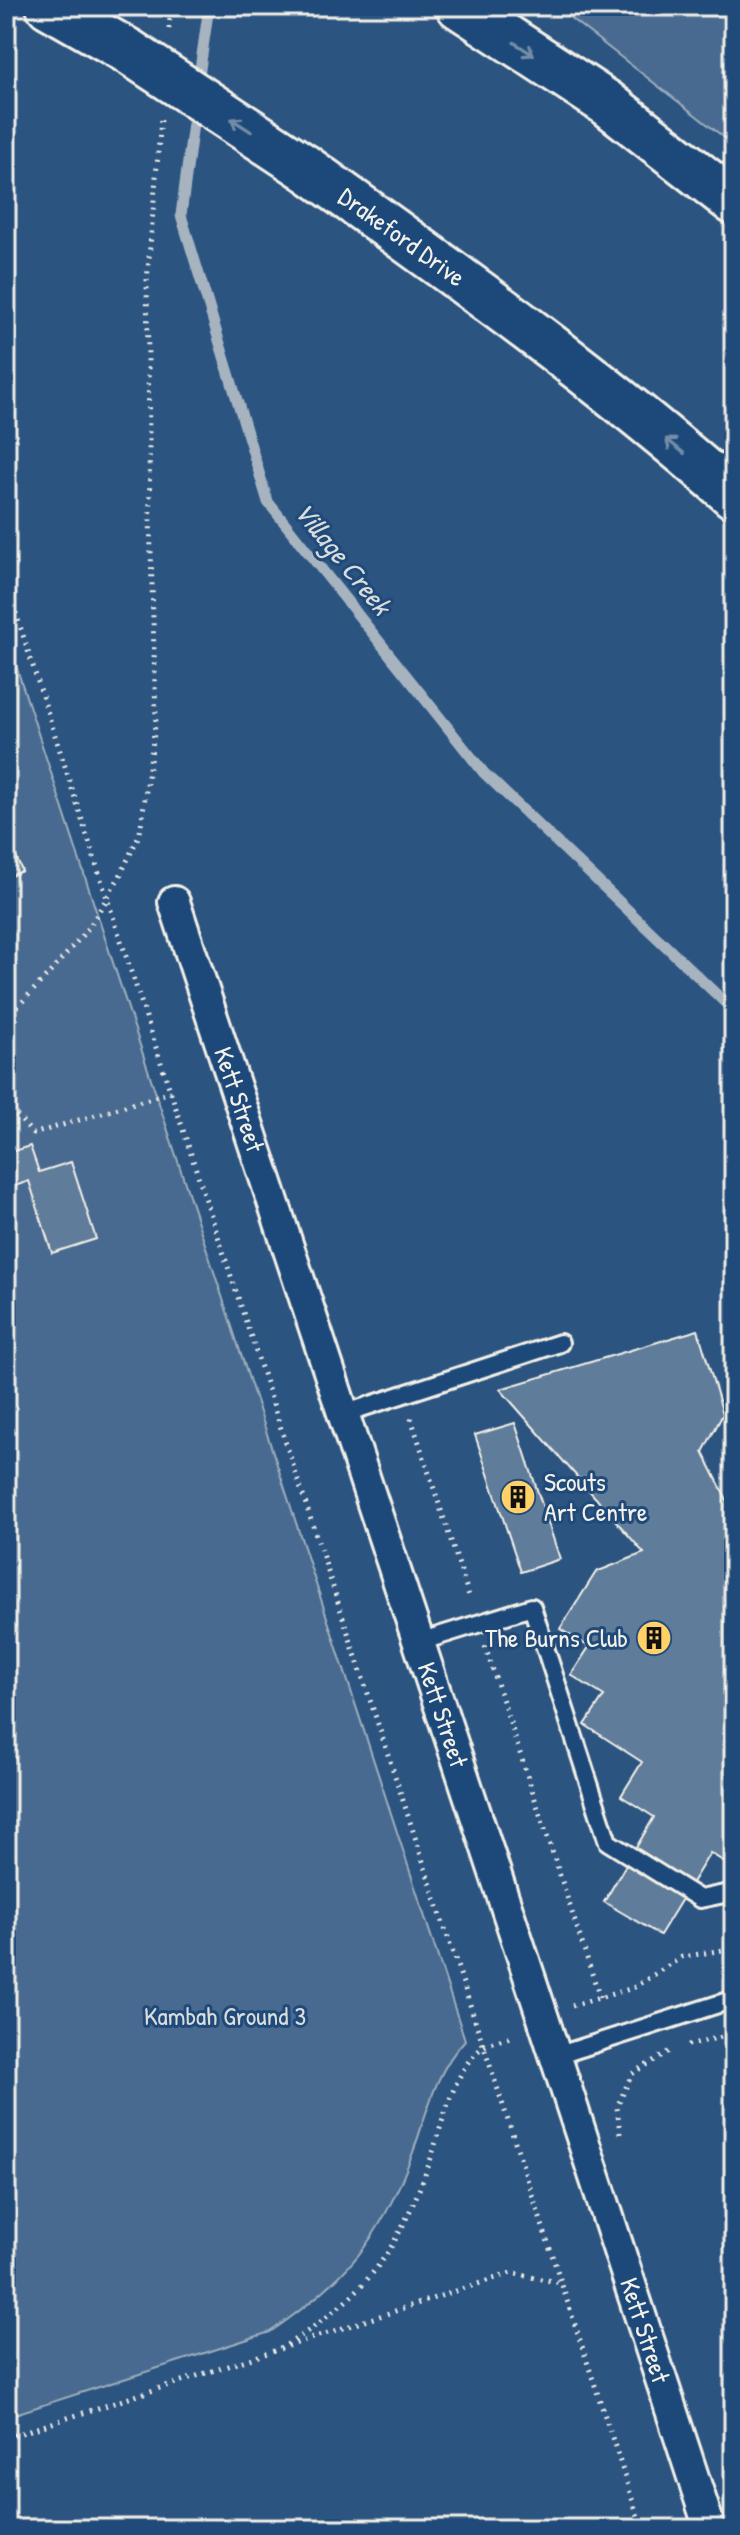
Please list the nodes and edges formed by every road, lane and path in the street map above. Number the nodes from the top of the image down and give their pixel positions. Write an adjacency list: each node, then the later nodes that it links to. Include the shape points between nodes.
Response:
1 (49, 6): 7 (highway, Drakeford Drive, one-way to 1, bridge, via 504,310 306,168 128,51)
2 (171, 6): 4 (path)
3 (459, 6): 6 (highway, one-way to 6, via 607,103)
4 (168, 37)
5 (162, 113): 9 (path, via 147,281 156,719 140,833)
6 (734, 202)
7 (734, 496)
8 (6, 582): 9 (path)
9 (107, 898): 11 (path, via 90,926); 12 (path)
10 (174, 902): 16 (street, Kett Street)
11 (6, 1019)
12 (171, 1092): 13 (path, via 33,1134); 26 (path)
13 (6, 1103)
14 (560, 1343): 15 (lane)
15 (403, 1394): 16 (lane); 17 (path)
16 (343, 1414): 18 (street, Kett Street)
17 (478, 1624): 18 (lane); 19 (lane, via 532,1607 608,1842 700,1899); 21 (path)
18 (419, 1642): 23 (street, Kett Street)
19 (734, 1892)
20 (734, 1948): 21 (path, via 682,1957 633,1988)
21 (600, 1998): 23 (path)
22 (734, 1999): 28 (lane)
23 (542, 2015): 26 (path, via 520,2033); 28 (street, Kett Street)
24 (734, 2034): 25 (path)
25 (688, 2045)
26 (484, 2047): 30 (path); 31 (path, via 459,2079 405,2222 379,2265 348,2300)
27 (672, 2049): 29 (path, via 632,2074 617,2107)
28 (556, 2056): 34 (street, Kett Street)
29 (623, 2146)
30 (562, 2284): 31 (path, via 511,2273); 33 (path)
31 (280, 2349): 32 (path)
32 (6, 2438)
33 (642, 2529)
34 (710, 2529)

